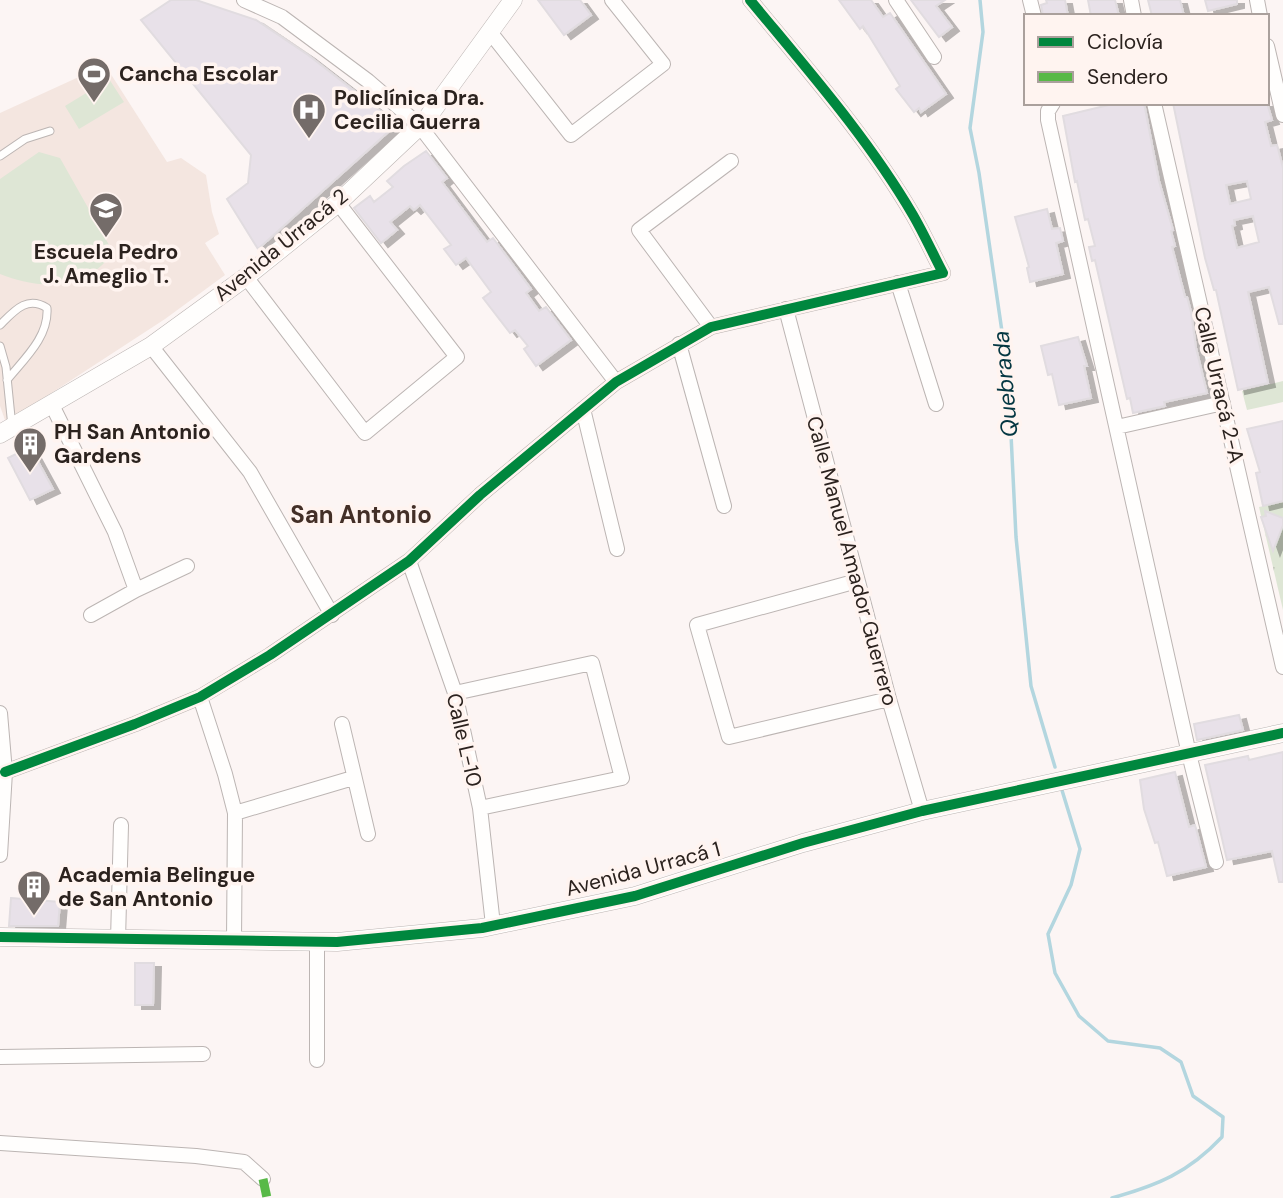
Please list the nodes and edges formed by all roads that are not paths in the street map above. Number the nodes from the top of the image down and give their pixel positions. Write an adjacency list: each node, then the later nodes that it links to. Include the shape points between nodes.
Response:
1 (244, 0): 12 (street, via 282,17)
2 (513, 0): 6 (street, Avenida Urracá 2)
3 (612, 0): 6 (street, via 663,64 571,135)
4 (750, 0): 18 (street, via 834,102 884,172 914,216 943,273)
5 (896, 0): 8 (street)
6 (489, 32): 12 (street, Avenida Urracá 2)
7 (1269, 56): 11 (street)
8 (934, 57)
9 (1052, 105): 31 (street, via 1048,120)
10 (1154, 105): 27 (street, Calle Urracá 2-A)
11 (1283, 115)
12 (419, 125): 16 (street, Avenida Urracá 2); 26 (street)
13 (50, 131): 14 (lane, via 25,139)
14 (0, 156)
15 (731, 161): 21 (street, via 639,230)
16 (338, 202): 17 (street, Avenida Urracá 2); 17 (street, via 457,357 365,433)
17 (246, 277): 24 (street, Avenida Urracá 2)
18 (898, 283): 19 (street); 28 (street)
19 (786, 309): 21 (street); 37 (street, Calle Manuel Amador Guerrero)
20 (0, 325): 25 (lane, via 30,302 47,308 40,340)
21 (711, 327): 22 (street)
22 (679, 344): 26 (street); 33 (street)
23 (0, 346): 25 (lane)
24 (151, 346): 29 (street, Avenida Urracá 2); 40 (street, via 250,472)
25 (7, 380): 32 (lane)
26 (616, 382): 30 (street)
27 (1223, 403): 31 (street); 41 (street, Calle Urracá 2-A)
28 (936, 404)
29 (52, 405): 32 (street, Avenida Urracá 2); 38 (street, via 114,533)
30 (583, 409): 34 (street); 35 (street)
31 (1116, 427): 48 (street)
32 (6, 431)
33 (724, 506)
34 (617, 549)
35 (409, 561): 40 (street); 42 (street, Calle L-10)
36 (187, 566): 38 (street)
37 (857, 581): 44 (street, Calle Manuel Amador Guerrero); 44 (street, via 697,625 729,737)
38 (136, 590): 39 (street)
39 (91, 615)
40 (332, 615): 43 (street)
41 (1283, 667)
42 (455, 693): 51 (street, Calle L-10); 51 (street, via 592,663 622,778)
43 (200, 697): 49 (street); 53 (street)
44 (889, 699): 52 (street, Calle Manuel Amador Guerrero)
45 (0, 713): 49 (street)
46 (342, 724): 50 (street)
47 (1283, 733): 48 (street, Avenida Urracá 1)
48 (1189, 754): 52 (street, Avenida Urracá 1); 57 (street)
49 (5, 772): 56 (street)
50 (353, 778): 53 (street); 55 (street)
51 (480, 808): 58 (street, Calle L-10)
52 (922, 811): 58 (street, Avenida Urracá 1, via 635,896)
53 (235, 813): 61 (street)
54 (121, 825): 60 (street)
55 (368, 834)
56 (0, 855)
57 (1216, 862)
58 (494, 925): 62 (street, Avenida Urracá 1)
59 (0, 937): 60 (street, Avenida Urracá 1)
60 (118, 940): 61 (street, Avenida Urracá 1)
61 (234, 942): 62 (street, Avenida Urracá 1)
62 (317, 942): 65 (street)
63 (203, 1054): 64 (street)
64 (0, 1057)
65 (317, 1060)
66 (0, 1143): 67 (street, via 232,1160 244,1162)
67 (263, 1179)

